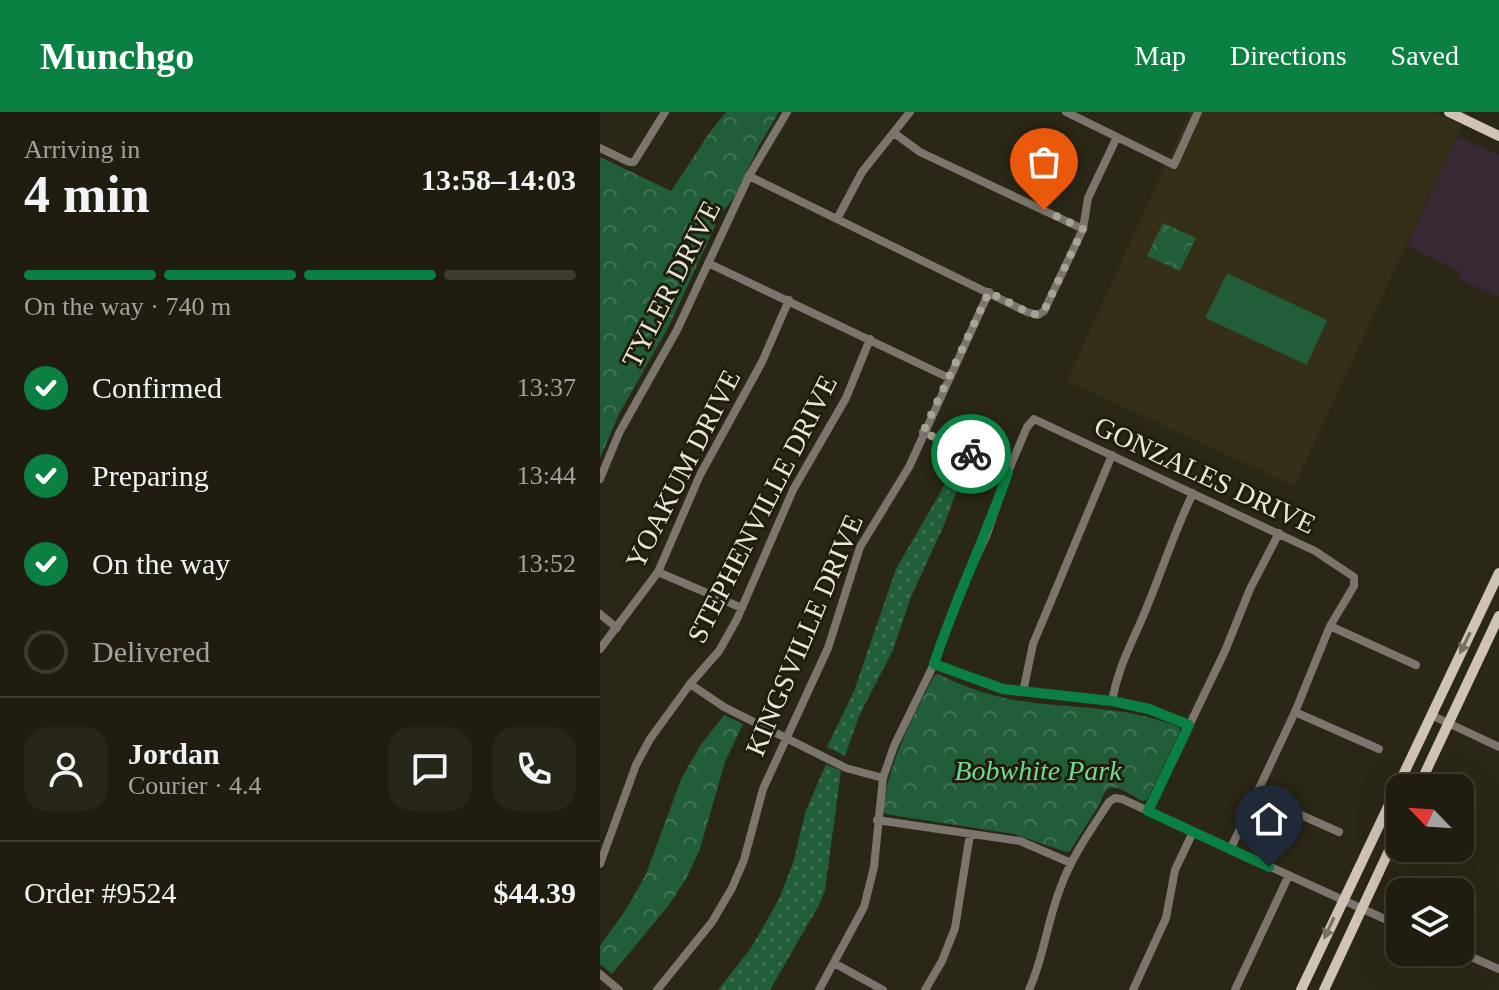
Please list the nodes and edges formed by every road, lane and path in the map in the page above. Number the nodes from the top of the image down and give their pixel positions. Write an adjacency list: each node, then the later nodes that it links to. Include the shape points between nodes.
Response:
1 (665, 112): 10 (street, via 634,162)
2 (787, 112): 11 (street, TYLER DRIVE)
3 (910, 112): 7 (street)
4 (1066, 112): 9 (street)
5 (1198, 112): 9 (street, via 1174,165)
6 (1449, 112): 8 (main road)
7 (894, 133): 12 (street, via 862,172); 13 (street, via 920,152)
8 (1499, 136)
9 (1117, 137): 13 (street, via 1088,198)
10 (600, 148)
11 (749, 176): 12 (street); 14 (street, TYLER DRIVE)
12 (837, 219): 15 (street)
13 (1083, 229): 15 (street, via 1043,313 1033,315)
14 (708, 263): 16 (street); 22 (street, TYLER DRIVE)
15 (989, 292): 18 (street, KINGSVILLE DRIVE)
16 (789, 300): 17 (street); 25 (street, YOAKUM DRIVE, via 762,362 700,475)
17 (870, 339): 18 (street); 27 (street, STEPHENVILLE DRIVE, via 846,398 793,490)
18 (949, 378): 19 (street, KINGSVILLE DRIVE)
19 (923, 432): 21 (street); 42 (street, KINGSVILLE DRIVE, via 909,467 860,547 828,648)
20 (1112, 455): 21 (street, GONZALES DRIVE, via 1034,419); 23 (street, GONZALES DRIVE); 36 (street, via 1033,644)
21 (1008, 472): 33 (street)
22 (600, 479)
23 (1193, 493): 24 (street, GONZALES DRIVE); 37 (street, via 1121,663)
24 (1279, 533): 30 (street, GONZALES DRIVE, via 1354,577); 41 (street)
25 (658, 572): 27 (street); 31 (street, YOAKUM DRIVE)
26 (1499, 573): 39 (main road, one-way to 39)
27 (742, 608): 35 (street, STEPHENVILLE DRIVE, via 719,651)
28 (600, 614): 31 (street)
29 (1499, 616): 40 (main road)
30 (1330, 626): 34 (street); 38 (street)
31 (617, 628): 32 (street, YOAKUM DRIVE)
32 (600, 649)
33 (934, 664): 36 (street, via 986,685); 46 (street, via 904,721)
34 (1416, 665)
35 (690, 684): 42 (street); 56 (street, STEPHENVILLE DRIVE, via 643,752)
36 (1023, 692): 37 (street)
37 (1112, 701): 41 (street)
38 (1295, 712): 44 (street); 47 (street)
39 (1431, 715): 40 (street); 58 (main road)
40 (1448, 723): 43 (street); 45 (main road)
41 (1189, 725): 48 (street)
42 (786, 738): 46 (street, via 846,768); 66 (street, KINGSVILLE DRIVE, via 763,789 732,888 712,922)
43 (1499, 747)
44 (1379, 749)
45 (1424, 774)
46 (883, 778): 49 (street)
47 (1256, 795): 51 (street); 53 (street)
48 (1148, 811): 50 (street); 55 (street, via 1115,798 1109,802)
49 (877, 820): 52 (street); 62 (street, via 864,907)
50 (1193, 832): 53 (street); 71 (street, via 1175,870 1166,918)
51 (1339, 832)
52 (970, 834): 55 (street, via 1020,841); 69 (street, via 955,928)
53 (1230, 850): 57 (street)
54 (1386, 857): 59 (main road)
55 (1071, 863): 70 (street)
56 (600, 864)
57 (1289, 875): 58 (street); 72 (street)
58 (1343, 900): 59 (street); 73 (main road, one-way to 73)
59 (1362, 909): 60 (street); 74 (main road)
60 (1386, 920)
61 (1474, 958): 63 (street)
62 (834, 963): 67 (street); 68 (street)
63 (1499, 969)
64 (601, 975): 65 (street)
65 (619, 990)
66 (657, 990)
67 (819, 990)
68 (883, 990)
69 (925, 990)
70 (1029, 990)
71 (1133, 990)
72 (1235, 990)
73 (1301, 990)
74 (1324, 990)

